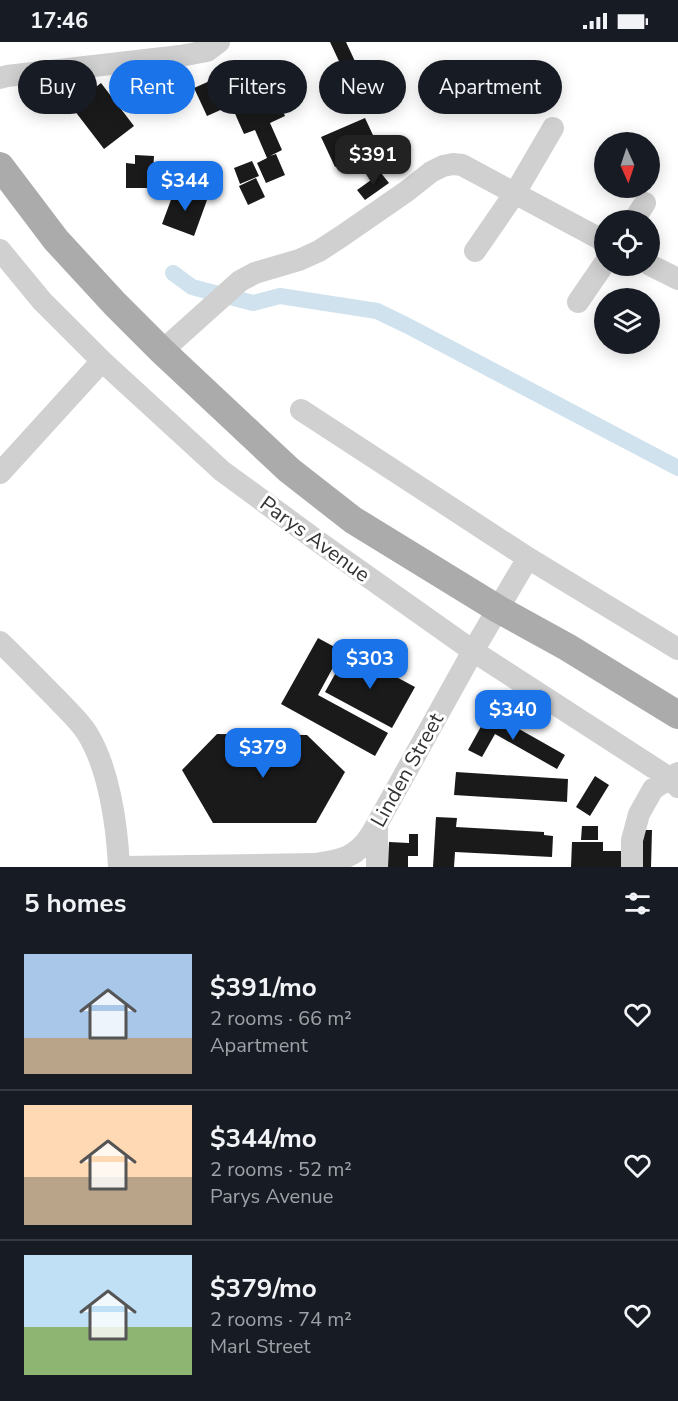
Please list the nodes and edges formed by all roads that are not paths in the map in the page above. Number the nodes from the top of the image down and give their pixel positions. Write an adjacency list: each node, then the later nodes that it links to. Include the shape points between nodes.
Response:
1 (219, 42): 2 (street, via 207,51 180,57)
2 (0, 78)
3 (553, 128): 5 (street)
4 (0, 166): 13 (main road, Parys Avenue, via 56,240)
5 (515, 192): 6 (street); 8 (street); 13 (street, via 462,165 442,166 319,251 240,281)
6 (594, 236)
7 (0, 250): 14 (street, Parys Avenue, via 42,301)
8 (476, 251)
9 (660, 270): 11 (street)
10 (596, 276): 12 (street)
11 (678, 279)
12 (578, 302)
13 (162, 351): 18 (main road, Parys Avenue, via 290,470 353,520)
14 (102, 361): 16 (street); 21 (street, Parys Avenue, via 222,471)
15 (301, 410): 17 (street)
16 (0, 472)
17 (528, 558): 18 (street); 20 (street)
18 (498, 609): 21 (street, Linden Street); 22 (main road, Parys Avenue)
19 (0, 642): 27 (street, via 72,714 90,738 110,797)
20 (678, 649)
21 (473, 651): 23 (street, Parys Avenue); 24 (street, Linden Street)
22 (678, 715)
23 (676, 780): 30 (street, via 653,789 639,814 632,840)
24 (377, 822): 25 (street, Linden Street); 29 (street)
25 (361, 859): 26 (street, via 347,858)
26 (321, 865): 28 (street)
27 (119, 867)
28 (125, 867)
29 (377, 867)
30 (633, 867)

